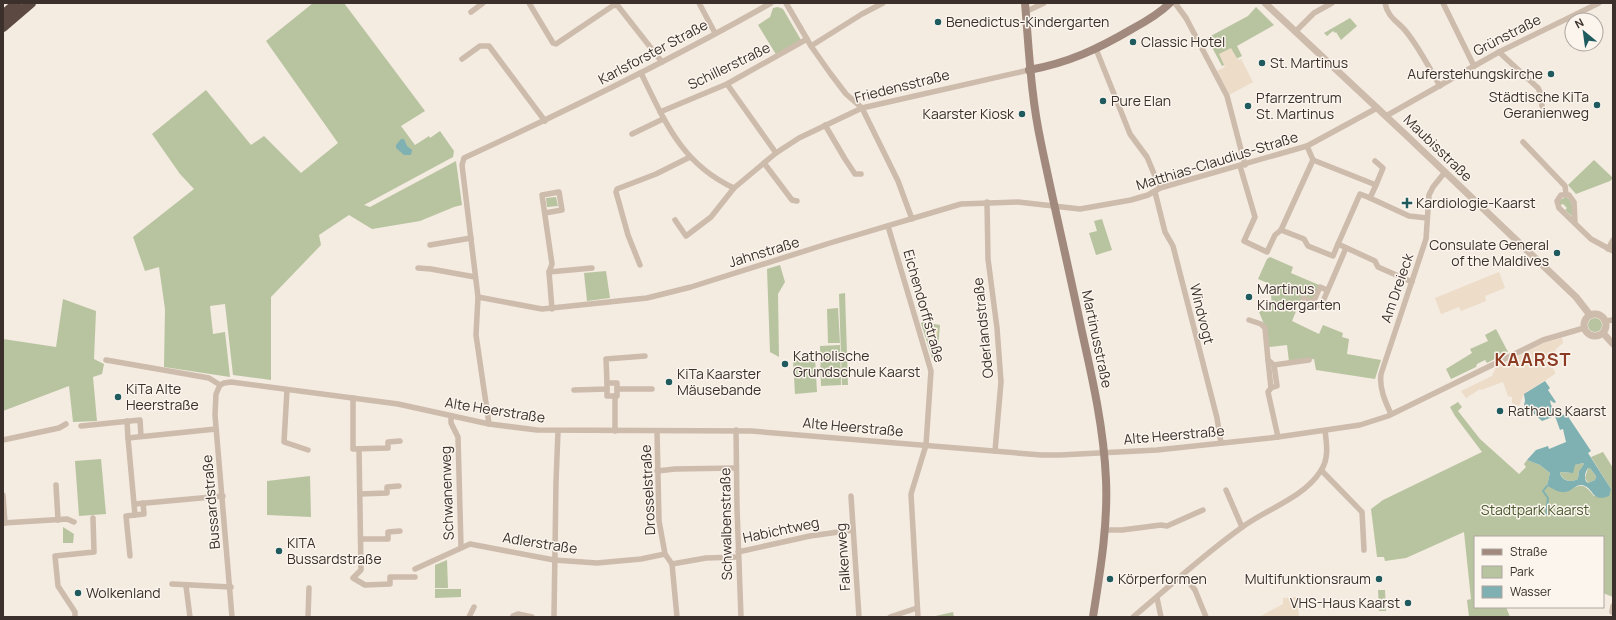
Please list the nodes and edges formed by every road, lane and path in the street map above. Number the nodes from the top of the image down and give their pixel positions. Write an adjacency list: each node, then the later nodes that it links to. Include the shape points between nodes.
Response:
1 (17, 3): 20 (highway)
2 (31, 3): 21 (highway)
3 (483, 3): 18 (street)
4 (529, 3): 29 (street, via 556,44 614,6 618,6)
5 (698, 3): 23 (street)
6 (771, 3): 23 (street, Karlsforster Straße)
7 (786, 3): 24 (street)
8 (883, 3): 25 (street)
9 (1025, 3): 19 (main road, Martinusstraße)
10 (1044, 3): 19 (street)
11 (1170, 3): 26 (main road, Friedensstraße, via 1148,20)
12 (1175, 3): 51 (street, via 1186,18 1227,96)
13 (1265, 3): 22 (street, Maubisstraße)
14 (1332, 3): 22 (street, via 1314,13)
15 (1386, 3): 34 (street, via 1386,9 1402,27)
16 (1443, 3): 30 (street)
17 (1599, 3): 27 (street, Grünstraße)
18 (471, 12)
19 (1026, 12): 31 (main road, Martinusstraße)
20 (3, 15)
21 (3, 27)
22 (1296, 31): 37 (street, Maubisstraße)
23 (716, 33): 29 (street, Karlsforster Straße)
24 (807, 39): 25 (street); 33 (street, Schillerstraße)
25 (811, 46): 36 (street, via 842,89)
26 (1096, 49): 31 (main road, Friedensstraße, via 1060,63); 56 (street, Windvogt, via 1130,134 1147,157)
27 (1499, 52): 30 (street, Grünstraße); 35 (street, via 1538,88)
28 (462, 59): 41 (street, via 480,46 489,46)
29 (662, 62): 32 (street, Karlsforster Straße)
30 (1474, 66): 34 (street, Grünstraße)
31 (1029, 70): 36 (street, Friedensstraße); 61 (main road, Martinusstraße, via 1039,134)
32 (641, 73): 38 (street); 41 (street, Karlsforster Straße)
33 (727, 84): 38 (street, Schillerstraße); 46 (street)
34 (1440, 86): 39 (street, Grünstraße)
35 (1542, 106)
36 (862, 108): 42 (street, Friedensstraße); 63 (street, via 898,181)
37 (1377, 108): 39 (street, Maubisstraße); 45 (street, Matthias-Claudius-Straße)
38 (660, 112): 40 (street)
39 (1386, 116): 52 (street, Maubisstraße)
40 (663, 118): 43 (street); 47 (street)
41 (545, 121): 69 (street, Karlsforster Straße, via 464,158 462,165)
42 (825, 125): 46 (street, Friedensstraße); 53 (street, via 855,174)
43 (632, 134)
44 (1523, 142): 57 (street, via 1565,186)
45 (1307, 146): 48 (street); 51 (street, Matthias-Claudius-Straße)
46 (776, 152): 50 (street, Friedensstraße)
47 (690, 157): 55 (street, via 720,182); 77 (street, via 617,189 628,235)
48 (1313, 160): 54 (street); 68 (street)
49 (1375, 161): 54 (street, via 1383,168)
50 (764, 163): 55 (street, Friedensstraße); 59 (street, via 792,200)
51 (1242, 165): 56 (street, Matthias-Claudius-Straße); 68 (street, via 1255,217 1244,241 1267,252 1275,235)
52 (1446, 172): 64 (street, Am Dreieck, via 1429,195); 86 (street, Maubisstraße, via 1576,297)
53 (861, 174)
54 (1376, 185): 58 (street)
55 (734, 188): 65 (street, Friedensstraße, via 711,217 686,236)
56 (1158, 190): 61 (street, Matthias-Claudius-Straße, via 1131,200 1098,207 1080,209); 124 (street, Windvogt, via 1166,232 1173,246 1217,418)
57 (1566, 194): 66 (street, via 1571,196 1574,202); 66 (street, via 1558,198 1557,206)
58 (1370, 198): 64 (street, via 1409,216); 71 (street, via 1360,194)
59 (797, 201)
60 (987, 202): 61 (street, Jahnstraße); 63 (street, Jahnstraße, via 953,206); 128 (street, Oderlandstraße, via 988,259 1001,382)
61 (1055, 206): 129 (main road, Martinusstraße, via 1091,371)
62 (545, 213): 62 (street, via 562,210 559,192 542,195); 80 (street, via 552,264)
63 (912, 218): 67 (street, Jahnstraße)
64 (1427, 218): 82 (street, Am Dreieck, via 1426,239)
65 (675, 220)
66 (1575, 223): 74 (street, via 1591,239)
67 (888, 226): 85 (street, Jahnstraße, via 691,287 647,298); 125 (street, Eichendorffstraße, via 930,364)
68 (1281, 230): 75 (street, via 1304,239 1308,246)
69 (471, 238): 72 (street); 81 (street)
70 (1613, 240): 74 (street)
71 (1338, 244): 73 (street); 75 (street)
72 (430, 245)
73 (1346, 248): 76 (street); 82 (street)
74 (1610, 250)
75 (1333, 256): 76 (street)
76 (1340, 260): 84 (street, via 1321,306)
77 (640, 265)
78 (418, 268): 81 (street, via 431,268)
79 (592, 268): 80 (street)
80 (549, 272): 85 (street)
81 (475, 277): 83 (street)
82 (1412, 282): 107 (street, Am Dreieck, via 1381,374 1381,389)
83 (478, 297): 85 (street, Jahnstraße, via 531,308); 111 (street, via 476,335)
84 (1302, 298)
85 (552, 309)
86 (1590, 315): 88 (street, via 1599,314); 89 (street, via 1584,320)
87 (1249, 320): 94 (street, via 1265,328)
88 (1609, 320): 90 (street)
89 (1584, 328): 90 (street, via 1585,332 1592,336); 107 (street, Alte Heerstraße, via 1543,340)
90 (1603, 333): 91 (street)
91 (1613, 344)
92 (645, 356): 97 (street, via 606,359)
93 (106, 360): 98 (street, via 210,378)
94 (1268, 360): 96 (street); 99 (street)
95 (1310, 360): 96 (street)
96 (1274, 364): 99 (street, via 1277,386)
97 (607, 383): 100 (street); 101 (street, via 617,383)
98 (220, 385): 103 (street, Alte Heerstraße, via 231,382); 113 (street, Bussardstraße, via 215,404)
99 (1271, 388): 120 (street, via 1268,392)
100 (607, 389): 104 (street); 105 (street, via 607,396)
101 (617, 389): 102 (street); 105 (street)
102 (652, 389)
103 (287, 390): 106 (street, Alte Heerstraße); 127 (street, via 284,442)
104 (574, 390)
105 (615, 396): 118 (street)
106 (353, 398): 108 (street, Alte Heerstraße, via 398,404); 126 (street, via 353,449)
107 (1391, 414): 117 (street, Alte Heerstraße, via 1360,426)
108 (451, 416): 111 (street, Alte Heerstraße); 153 (street, Schwanenweg, via 451,423 458,437)
109 (127, 421): 112 (street); 119 (street, via 140,420); 121 (street)
110 (66, 424): 122 (street, via 59,428)
111 (489, 424): 115 (street, Alte Heerstraße)
112 (81, 426)
113 (216, 428): 119 (street); 138 (street, Bussardstraße)
114 (736, 430): 116 (street, Alte Heerstraße); 125 (street, Alte Heerstraße); 130 (street, Schwalbenstraße)
115 (558, 431): 118 (street, Alte Heerstraße); 158 (street)
116 (657, 431): 118 (street, Alte Heerstraße); 131 (street, Drosselstraße)
117 (1326, 431): 120 (street, Alte Heerstraße); 132 (street, via 1327,455)
118 (615, 432)
119 (141, 436): 121 (street)
120 (1278, 437): 124 (street, Alte Heerstraße)
121 (128, 438): 141 (street)
122 (3, 440)
123 (400, 441): 126 (street, via 388,442 388,448)
124 (1221, 443): 129 (street, Alte Heerstraße)
125 (926, 445): 128 (street, Alte Heerstraße); 169 (street, Eichendorffstraße, via 911,494)
126 (359, 449): 136 (street)
127 (308, 450)
128 (995, 451): 129 (street, Alte Heerstraße, via 1054,455)
129 (1104, 453): 150 (main road, Martinusstraße)
130 (736, 468): 131 (street); 156 (street, Schwalbenstraße)
131 (657, 471): 155 (street, Drosselstraße, via 659,521)
132 (1322, 471): 148 (street, via 1298,493); 154 (street, via 1362,512)
133 (56, 485): 145 (street)
134 (400, 486): 136 (street, via 387,487 387,494)
135 (1226, 490): 148 (street)
136 (360, 494): 152 (street)
137 (3, 495): 147 (street)
138 (223, 496): 140 (street); 165 (street, Bussardstraße)
139 (851, 496): 149 (street, Falkenweg)
140 (144, 503): 141 (street); 143 (street, via 144,514)
141 (134, 504): 143 (street)
142 (1203, 510): 150 (street, via 1167,526)
143 (135, 515): 157 (street, via 126,516)
144 (93, 518): 171 (street, via 94,552 55,556 58,586 75,612)
145 (58, 520): 146 (street, via 67,519); 147 (street)
146 (74, 522)
147 (4, 523)
148 (1242, 527): 161 (street)
149 (853, 530): 156 (street, Habichtweg, via 810,536); 180 (street, Falkenweg)
150 (1105, 530): 183 (main road, Martinusstraße)
151 (400, 532): 152 (street, via 388,532 388,539)
152 (361, 539): 162 (street, via 361,570 354,578 364,585 390,584 390,577)
153 (461, 547): 158 (street, Adlerstraße, via 479,545); 160 (street, Adlerstraße)
154 (1364, 550)
155 (665, 554): 158 (street, Adlerstraße, via 597,563); 159 (street, Drosselstraße)
156 (738, 554): 159 (street); 179 (street, Schwalbenstraße)
157 (130, 556)
158 (554, 560): 177 (street)
159 (672, 564): 178 (street, Drosselstraße)
160 (415, 569)
161 (1184, 574): 167 (street); 186 (street, via 1195,590)
162 (415, 577)
163 (172, 584): 164 (street)
164 (186, 586): 165 (street); 172 (street)
165 (231, 587): 173 (street, Bussardstraße)
166 (309, 588): 174 (street)
167 (1157, 598): 184 (street); 185 (street)
168 (474, 607): 175 (street)
169 (917, 608): 181 (street); 182 (street, Eichendorffstraße)
170 (513, 616): 176 (street, via 518,614)
171 (75, 617)
172 (190, 617)
173 (232, 617)
174 (308, 617)
175 (469, 617)
176 (532, 617)
177 (554, 617)
178 (677, 617)
179 (741, 617)
180 (859, 617)
181 (890, 617)
182 (918, 617)
183 (1093, 617)
184 (1133, 617)
185 (1161, 617)
186 (1206, 617)

